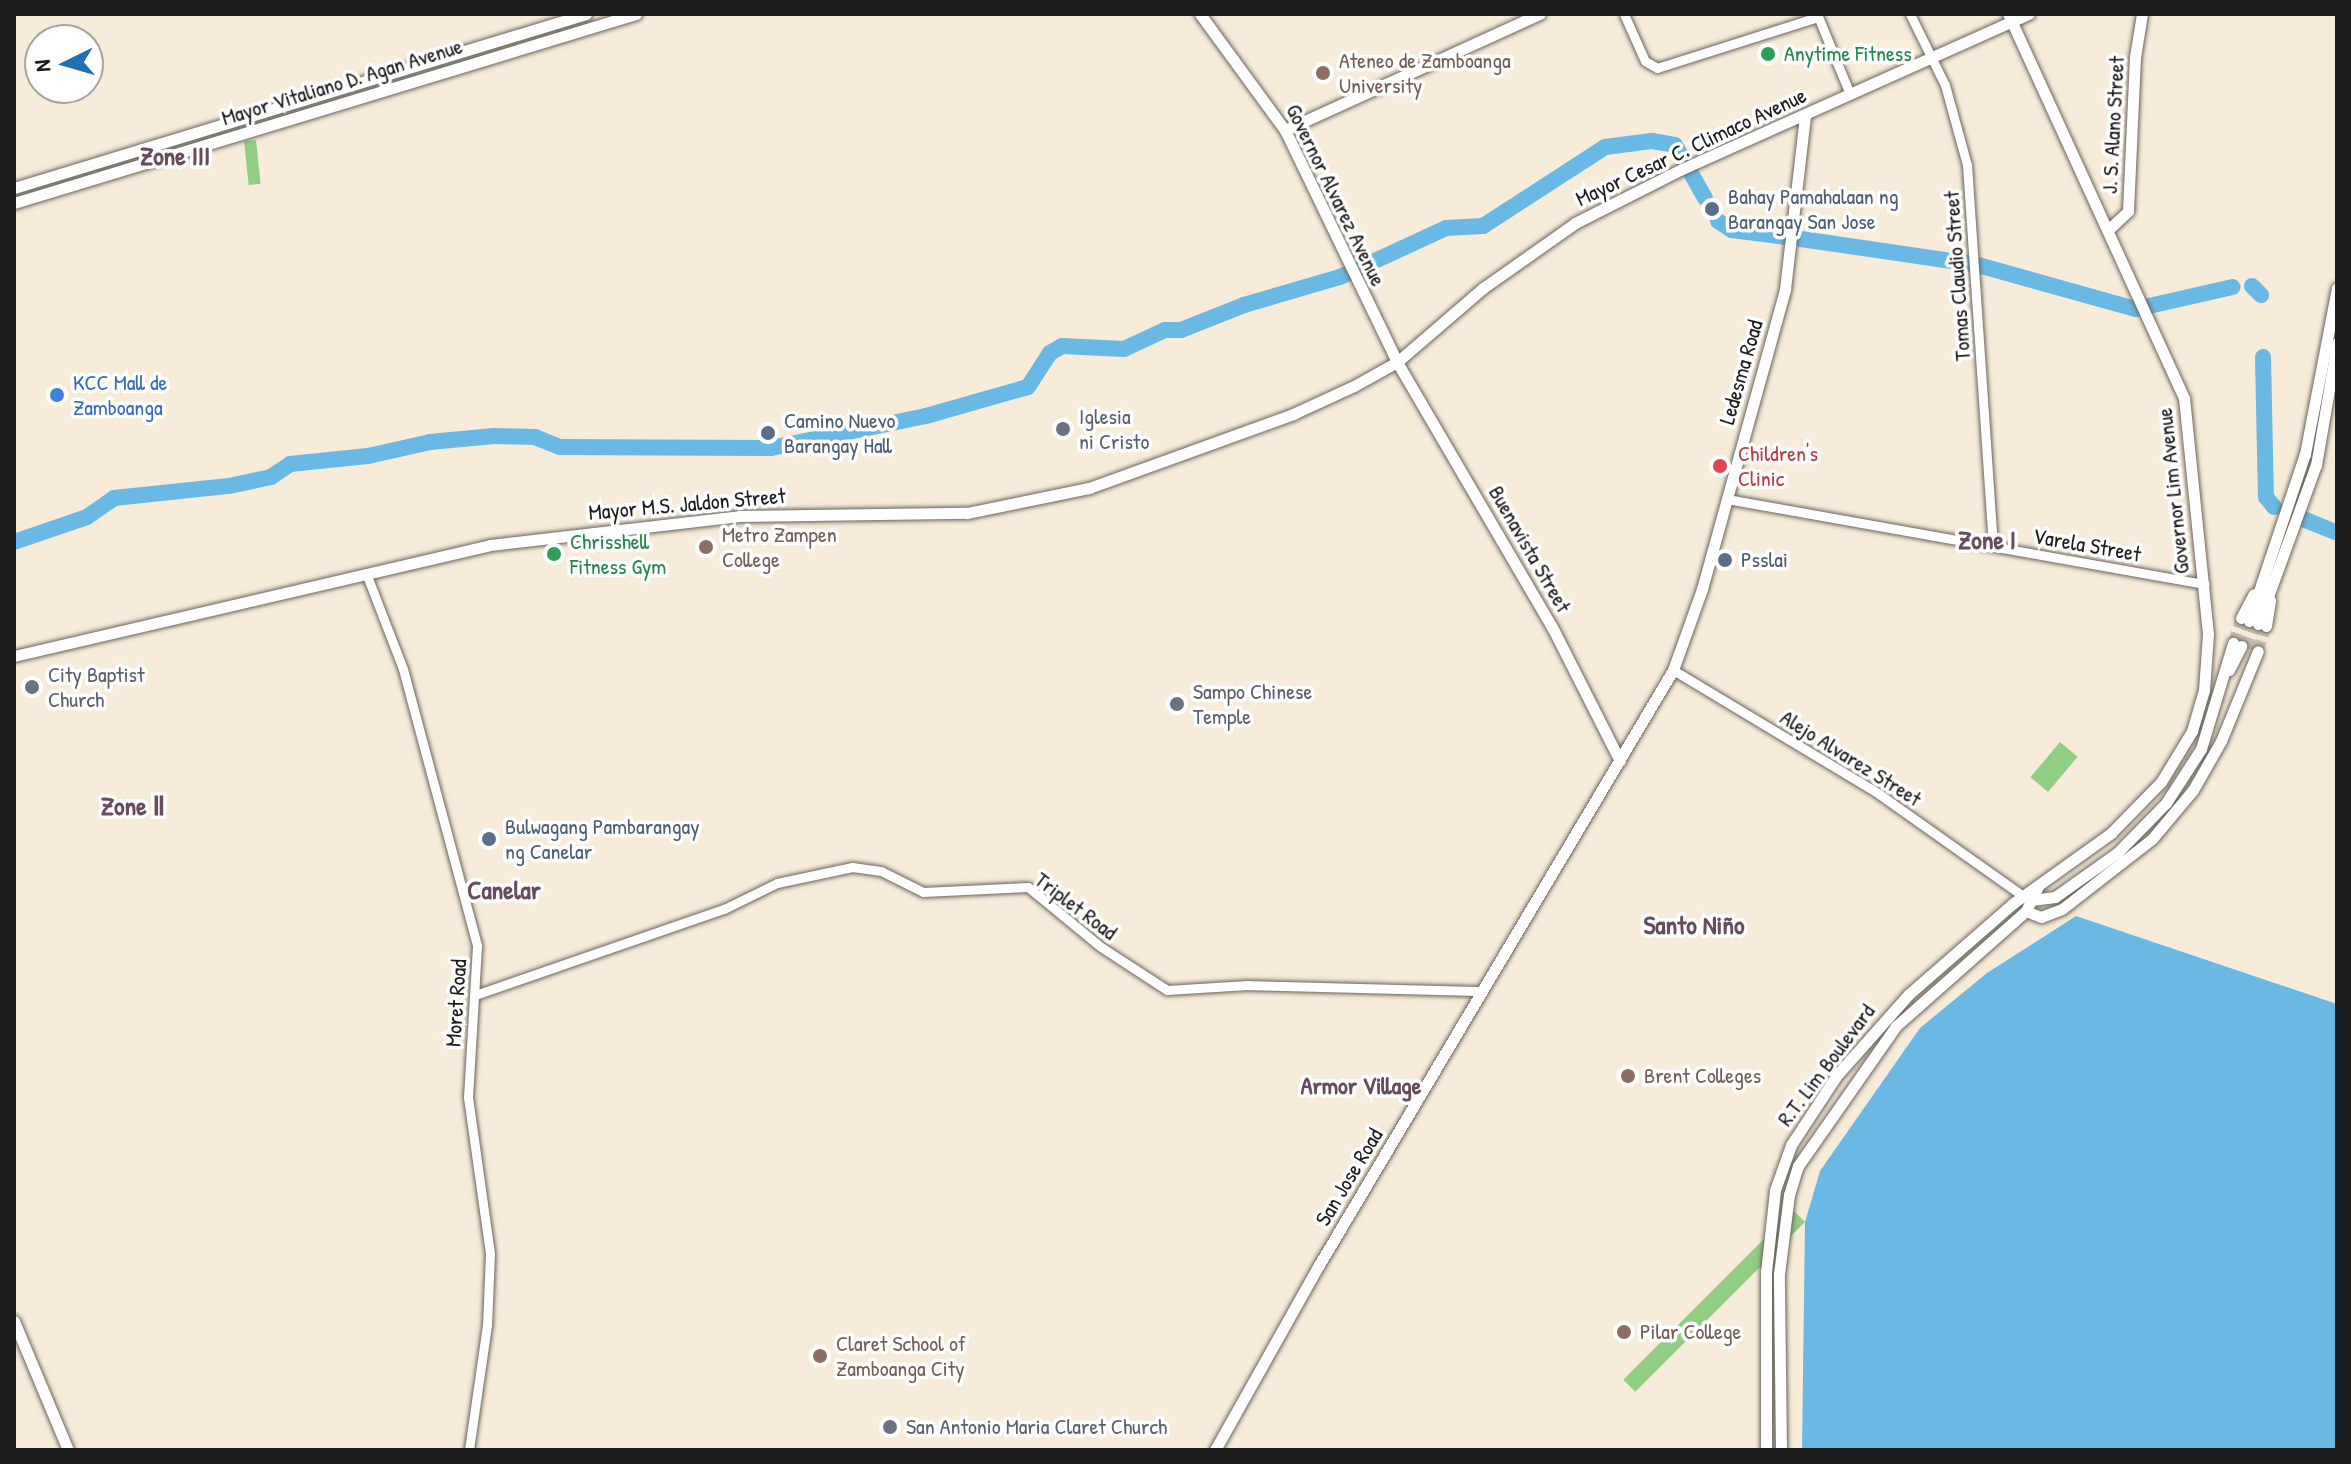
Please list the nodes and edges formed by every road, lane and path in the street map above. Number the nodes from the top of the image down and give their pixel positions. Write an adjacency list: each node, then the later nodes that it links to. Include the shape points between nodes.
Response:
1 (586, 14): 13 (main road, Mayor Vitaliano D. Agan Avenue)
2 (636, 14): 14 (main road, Mayor Vitaliano D. Agan Avenue)
3 (1200, 14): 16 (main road, Governor Alvarez Avenue)
4 (1540, 14): 16 (main road)
5 (1624, 14): 9 (street, via 1653,68)
6 (1910, 14): 11 (street, Tomas Claudio Street)
7 (2029, 14): 10 (main road, Mayor Cesar C. Climaco Avenue)
8 (2142, 14): 19 (main road, J. S. Alano Street, via 2128,211)
9 (1818, 15): 12 (street)
10 (2010, 18): 11 (main road, Mayor Cesar C. Climaco Avenue); 19 (main road, Governor Lim Avenue)
11 (1931, 58): 12 (main road, Mayor Cesar C. Climaco Avenue); 24 (street, Tomas Claudio Street, via 1962,140 1979,309)
12 (1850, 94): 15 (main road, Mayor Cesar C. Climaco Avenue)
13 (310, 97): 14 (main road); 17 (main road, Mayor Vitaliano D. Agan Avenue)
14 (314, 111): 18 (main road, Mayor Vitaliano D. Agan Avenue)
15 (1805, 116): 22 (main road, Mayor Cesar C. Climaco Avenue, via 1686,168 1545,241); 23 (main road, Ledesma Road, via 1785,289)
16 (1285, 130): 22 (main road, Governor Alvarez Avenue)
17 (14, 188)
18 (14, 203)
19 (2109, 229): 26 (main road, Governor Lim Avenue, via 2186,406)
20 (2337, 288): 27 (main road, via 2305,454)
21 (2337, 343): 28 (main road, via 2316,465)
22 (1397, 362): 25 (main road, Mayor M.S. Jaldon Street, via 1293,414 1050,498 967,513 739,516 639,525 490,545); 31 (main road, Buenavista Street, via 1552,627)
23 (1727, 499): 24 (street, Varela Street); 30 (main road, Ledesma Road)
24 (1993, 546): 26 (street, Varela Street)
25 (366, 573): 29 (main road, Mayor M.S. Jaldon Street); 34 (street, Moret Road, via 410,693 477,946)
26 (2204, 584): 32 (main road, Governor Lim Avenue, via 2204,690 2180,755 2119,826 2038,885)
27 (2255, 594): 28 (main road); 28 (main road, via 2254,622)
28 (2270, 600)
29 (14, 656)
30 (1673, 670): 31 (main road, Ledesma Road); 32 (street, Alejo Alvarez Street, via 1879,794)
31 (1620, 761): 33 (main road, San Jose Road)
32 (2024, 902): 32 (main road, via 2055,897 2117,853 2166,803 2201,749 2229,670 2246,647 2245,677 2227,728 2193,790 2152,839 2062,909 2041,917); 39 (main road, R.T. Lim Boulevard, via 1892,1011 1837,1075 1791,1145 1775,1190 1766,1272); 40 (main road, R.T. Lim Boulevard, via 1896,1026 1798,1166 1779,1274)
33 (1482, 991): 34 (street, Triplet Road, via 1248,985 1167,990 1101,947 1028,887 923,892 881,871 852,867 777,883 724,909); 38 (main road, San Jose Road)
34 (475, 995): 37 (street, Moret Road, via 468,1097 490,1254 487,1325)
35 (14, 1321): 36 (main road)
36 (68, 1450)
37 (469, 1450)
38 (1215, 1450)
39 (1766, 1450)
40 (1781, 1450)

